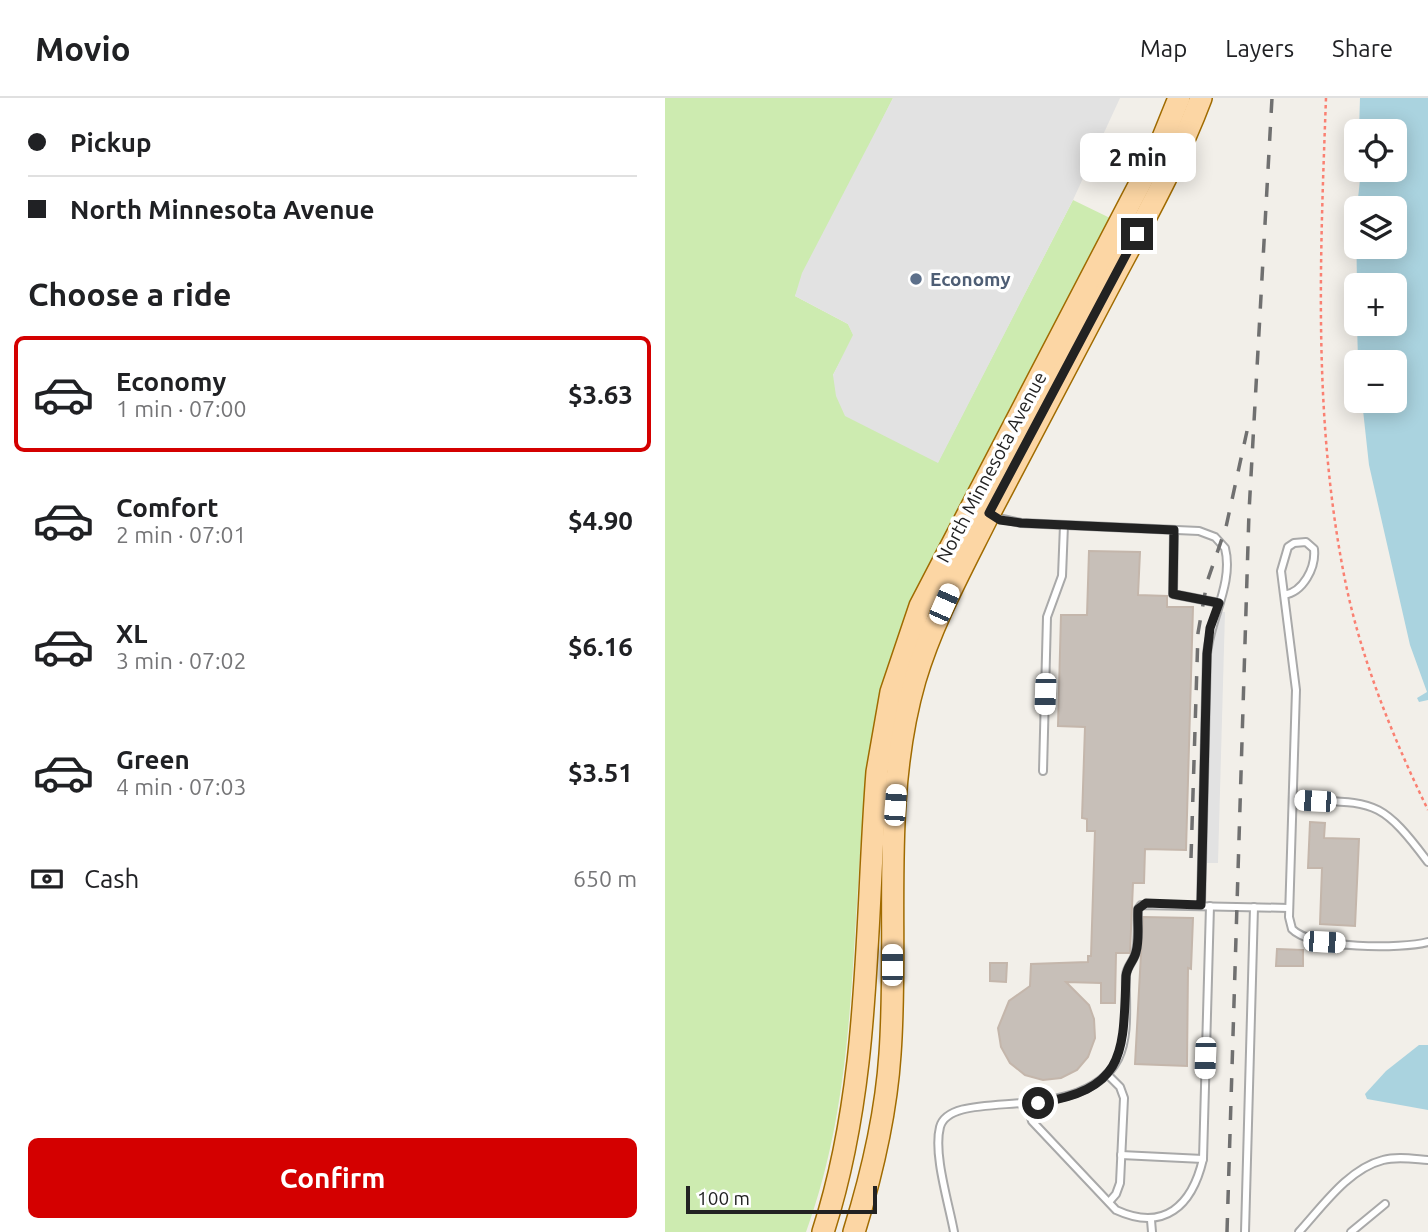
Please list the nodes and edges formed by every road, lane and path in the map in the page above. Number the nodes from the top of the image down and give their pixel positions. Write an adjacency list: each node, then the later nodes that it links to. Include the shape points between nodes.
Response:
1 (1179, 98): 26 (main road, North Minnesota Avenue, via 1137,190 935,574 899,663 877,772 856,1099 843,1166)
2 (1201, 98): 4 (main road, North Minnesota Avenue, via 1165,179)
3 (1326, 98): 11 (path, via 1319,319 1332,498 1356,623 1395,738)
4 (989, 513): 5 (lane, via 1008,521); 27 (main road, North Minnesota Avenue, via 929,641 902,740 895,805 887,1091 876,1155)
5 (1064, 525): 6 (lane); 9 (lane, via 1062,576 1047,617)
6 (1174, 530): 8 (lane, via 1173,594); 8 (lane, via 1208,533 1225,548)
7 (1284, 595): 7 (lane, via 1284,554 1294,543 1306,542 1314,549 1312,567 1299,589); 10 (lane, via 1296,690)
8 (1219, 603): 13 (lane, via 1207,654)
9 (1042, 771)
10 (1293, 799): 12 (lane, via 1375,807 1399,823); 16 (lane)
11 (1428, 810)
12 (1428, 862)
13 (1201, 905): 14 (lane); 18 (lane, via 1146,903 1138,909 1136,951 1126,973 1122,1046)
14 (1210, 905): 15 (lane); 21 (lane)
15 (1254, 907): 16 (lane); 30 (lane)
16 (1289, 908): 17 (lane, via 1292,929 1310,940 1402,946)
17 (1428, 942)
18 (1107, 1074): 19 (lane, via 1077,1094); 20 (lane, via 1123,1093)
19 (1027, 1104): 23 (lane, via 1032,1121); 28 (lane, via 964,1108 946,1115 942,1122 939,1144)
20 (1121, 1155): 21 (lane); 23 (lane, via 1119,1188)
21 (1202, 1159): 25 (lane, via 1192,1192 1165,1217)
22 (1428, 1160): 31 (lane, via 1384,1160 1364,1169)
23 (1109, 1202): 25 (lane, via 1133,1218)
24 (1385, 1204): 32 (lane)
25 (1151, 1220): 29 (lane)
26 (823, 1232)
27 (854, 1232)
28 (954, 1232)
29 (1152, 1232)
30 (1245, 1232)
31 (1299, 1232)
32 (1351, 1232)

